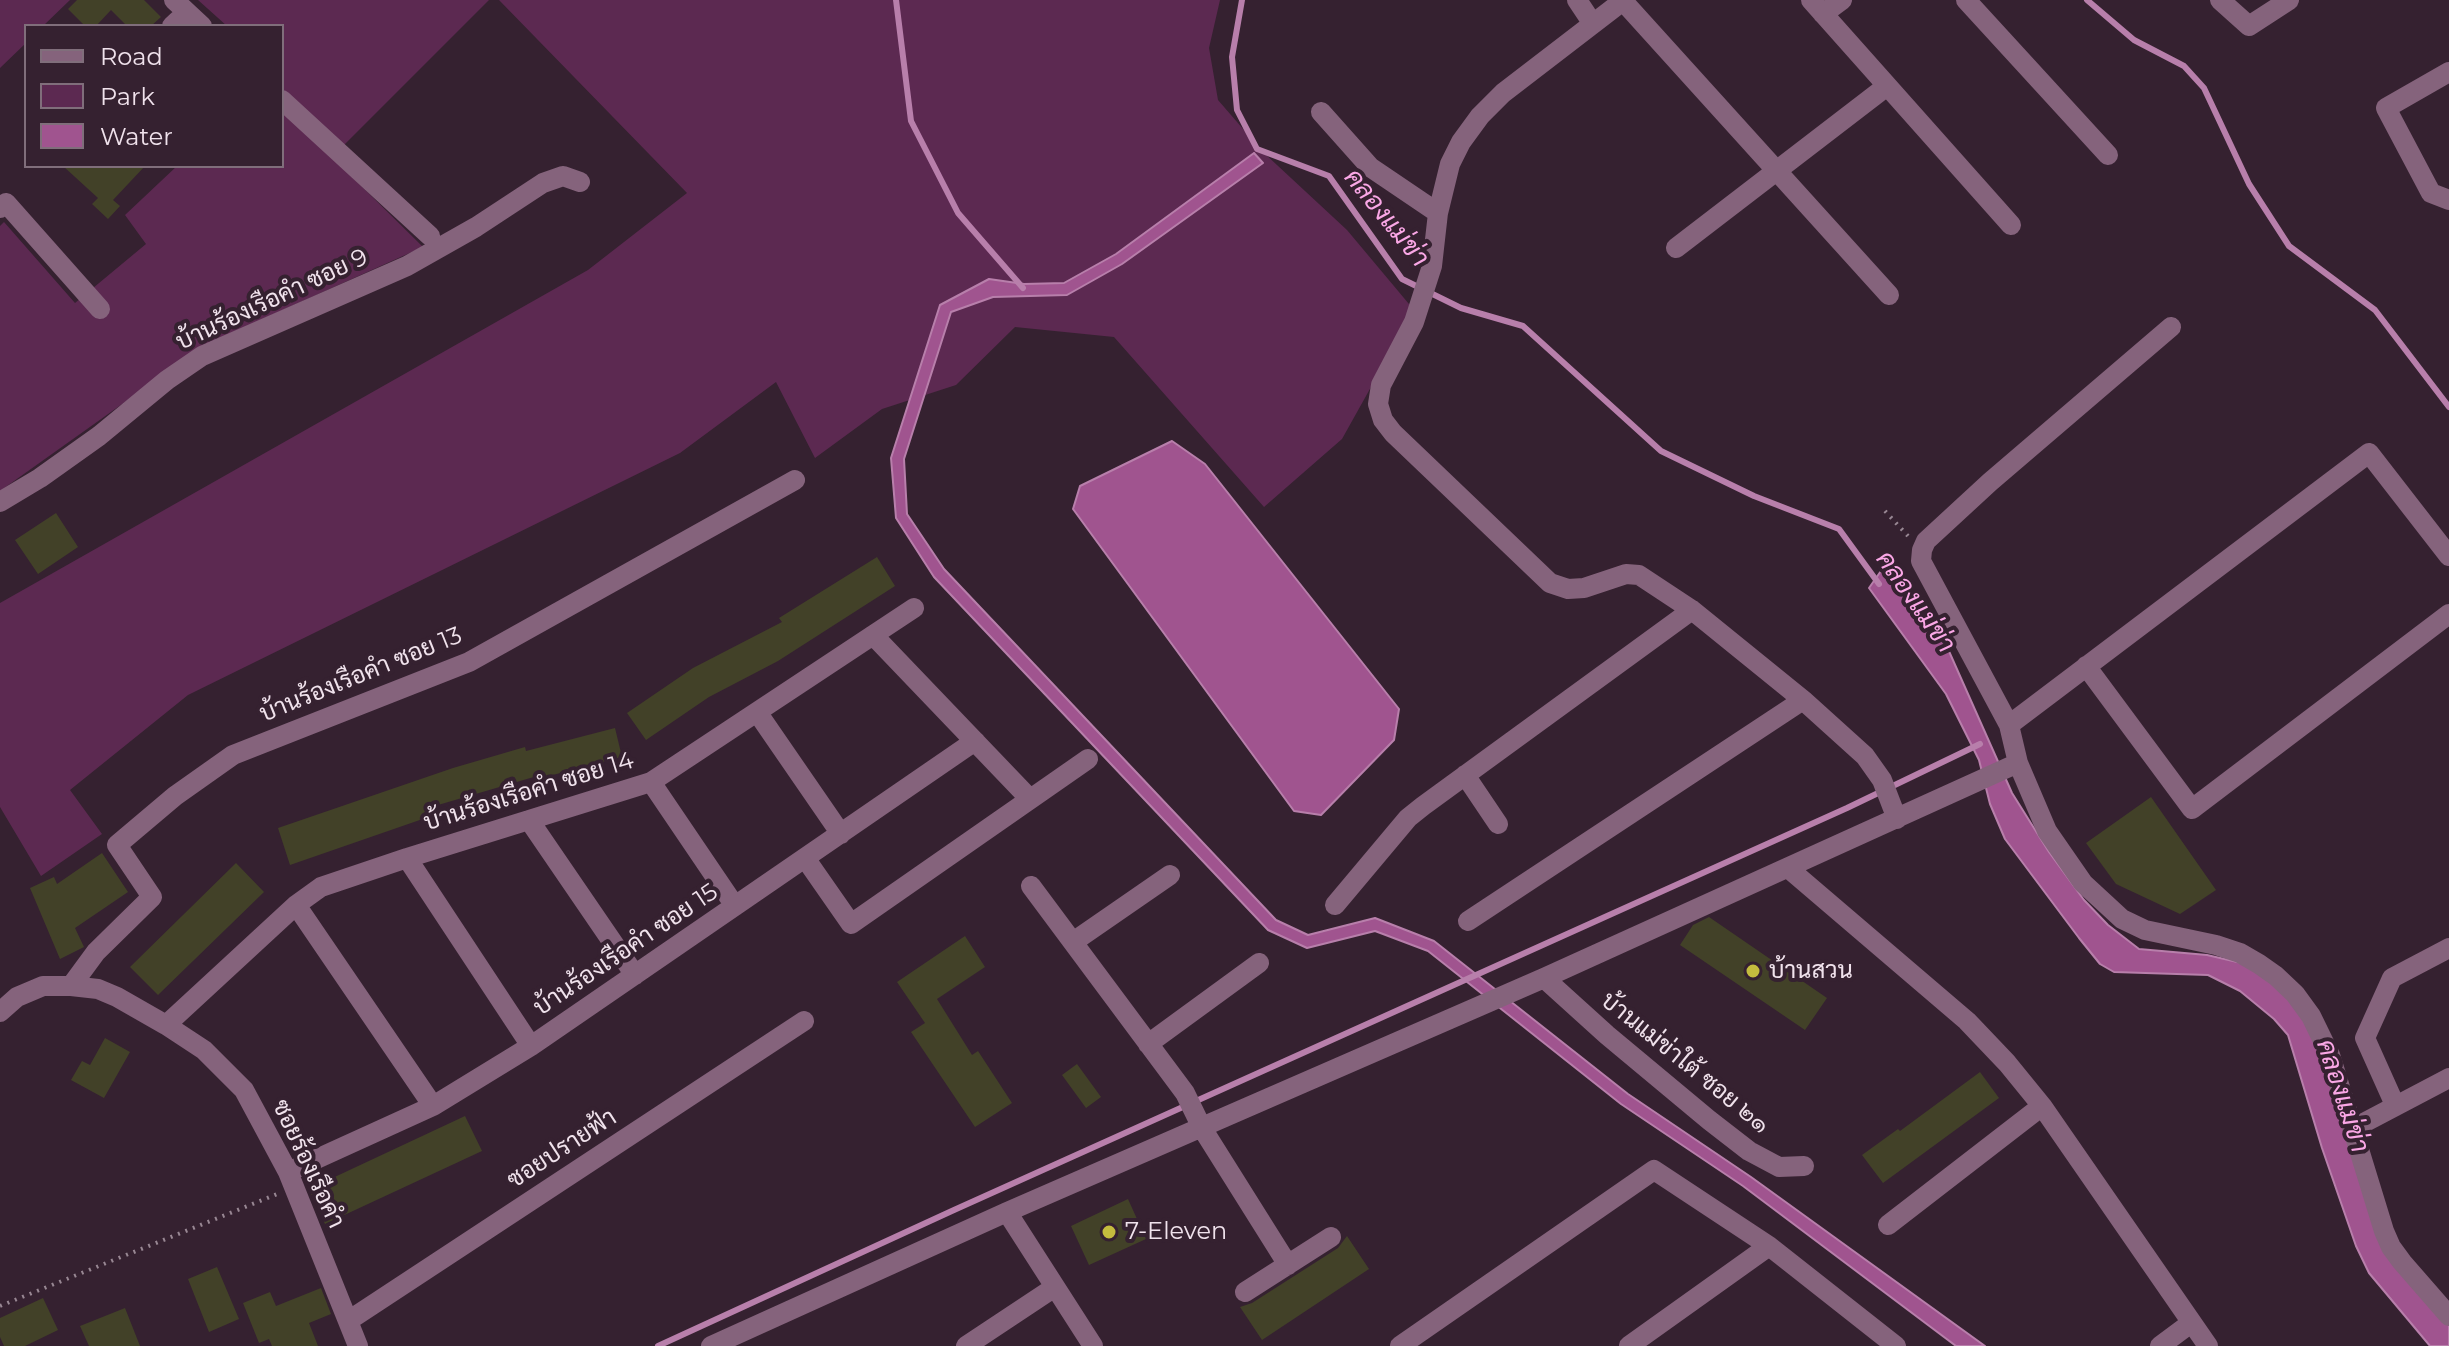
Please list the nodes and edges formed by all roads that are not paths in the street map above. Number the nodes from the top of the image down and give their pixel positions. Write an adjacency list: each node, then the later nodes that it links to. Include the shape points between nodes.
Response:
1 (1577, 0): 8 (street)
2 (1624, 0): 8 (street); 14 (street)
3 (1842, 0): 7 (street)
4 (1966, 0): 13 (street)
5 (2220, 0): 6 (street, via 2249,26)
6 (2289, 0)
7 (1817, 7): 10 (street)
8 (1593, 24): 18 (street, via 1480,116 1450,164)
9 (2449, 72): 16 (street, via 2386,108 2431,193)
10 (1887, 86): 14 (street); 19 (street)
11 (284, 102): 20 (street)
12 (1321, 112): 18 (street, via 1370,167)
13 (2108, 155)
14 (1777, 170): 21 (street); 22 (street)
15 (580, 182): 26 (street, บ้านร้องเรือคำ ซอย 9, via 563,176 543,183 407,266 202,356 99,436)
16 (2449, 200)
17 (0, 208): 23 (street, via 6,203)
18 (1438, 213): 29 (street, via 1432,266 1414,322 1381,385 1378,404 1383,420 1550,583 1584,588 1639,575)
19 (2011, 225)
20 (430, 236)
21 (1676, 248)
22 (1889, 295)
23 (100, 309)
24 (2171, 327): 35 (street, via 1990,482 1922,550 1921,561)
25 (795, 480): 60 (street, บ้านร้องเรือคำ ซอย 13, via 469,662 221,763 117,845 152,897 96,952)
26 (0, 502)
27 (2449, 556): 32 (street, via 2369,453)
28 (914, 608): 31 (street, บ้านร้องเรือคำ ซอย 14)
29 (1692, 610): 33 (street); 39 (street)
30 (2449, 614): 32 (street, via 2192,809)
31 (873, 635): 34 (street, บ้านร้องเรือคำ ซอย 14); 36 (street)
32 (2086, 666): 35 (street)
33 (1803, 700): 42 (street, via 1865,756); 54 (street)
34 (757, 712): 40 (street, บ้านร้องเรือคำ ซอย 14); 45 (street)
35 (2009, 725): 38 (street)
36 (975, 741): 41 (street); 45 (street, บ้านร้องเรือคำ ซอย 15)
37 (1088, 759): 41 (street)
38 (2018, 763): 42 (street); 71 (street, via 2047,831 2083,883 2122,919 2145,930 2240,953 2295,994 2322,1036)
39 (1465, 775): 44 (street); 52 (street, via 1408,818)
40 (651, 782): 43 (street, บ้านร้องเรือคำ ซอย 14); 53 (street)
41 (1030, 799): 47 (street, via 851,924)
42 (1897, 819): 48 (street)
43 (529, 820): 46 (street, บ้านร้องเรือคำ ซอย 14); 58 (street)
44 (1498, 824)
45 (841, 834): 47 (street, บ้านร้องเรือคำ ซอย 15)
46 (407, 858): 51 (street, บ้านร้องเรือคำ ซอย 14, via 321,887); 65 (street)
47 (805, 858): 53 (street, บ้านร้องเรือคำ ซอย 15)
48 (1788, 868): 59 (street); 69 (street, via 1967,1021)
49 (1170, 875): 55 (street)
50 (1031, 886): 55 (street)
51 (296, 905): 63 (street, บ้านร้องเรือคำ ซอย 14); 68 (street)
52 (1335, 905)
53 (735, 906): 58 (street, บ้านร้องเรือคำ ซอย 15)
54 (1468, 921)
55 (1073, 942): 64 (street)
56 (2449, 948): 67 (street, via 2392,978 2365,1038)
57 (1259, 963): 64 (street)
58 (635, 975): 65 (street, บ้านร้องเรือคำ ซอย 15)
59 (1544, 978): 70 (street); 72 (street, บ้านแม่ข่าใต้ ซอย ๒๑, via 1749,1151 1779,1167)
60 (71, 986): 61 (street, ซอยร้องเรือคำ, via 43,986 17,997); 63 (street, ซอยร้องเรือคำ, via 98,989)
61 (0, 1012)
62 (804, 1021): 82 (street, ซอยปรายฟ้า)
63 (166, 1025): 73 (street, ซอยร้องเรือคำ, via 204,1050 244,1090)
64 (1148, 1044): 70 (street, via 1185,1093)
65 (531, 1046): 68 (street, บ้านร้องเรือคำ ซอย 15)
66 (2449, 1078): 67 (street)
67 (2395, 1105): 71 (street)
68 (433, 1106): 73 (street, บ้านร้องเรือคำ ซอย 15)
69 (2042, 1106): 75 (street); 83 (street)
70 (1202, 1128): 74 (street); 78 (street)
71 (2354, 1128): 81 (street, via 2391,1247)
72 (1804, 1166)
73 (292, 1179): 82 (street, ซอยร้องเรือคำ)
74 (1007, 1212): 79 (street); 86 (street)
75 (1888, 1225)
76 (1331, 1237): 78 (street)
77 (1769, 1246): 84 (street); 89 (street, via 1654,1170); 90 (street)
78 (1288, 1265): 80 (street)
79 (1055, 1287): 87 (street); 88 (street)
80 (1245, 1292)
81 (2449, 1316)
82 (348, 1321): 85 (street, ซอยร้องเรือคำ)
83 (2191, 1323): 91 (street); 92 (street)
84 (1893, 1345)
85 (358, 1346)
86 (711, 1346)
87 (966, 1346)
88 (1093, 1346)
89 (1400, 1346)
90 (1629, 1346)
91 (2160, 1346)
92 (2208, 1346)

